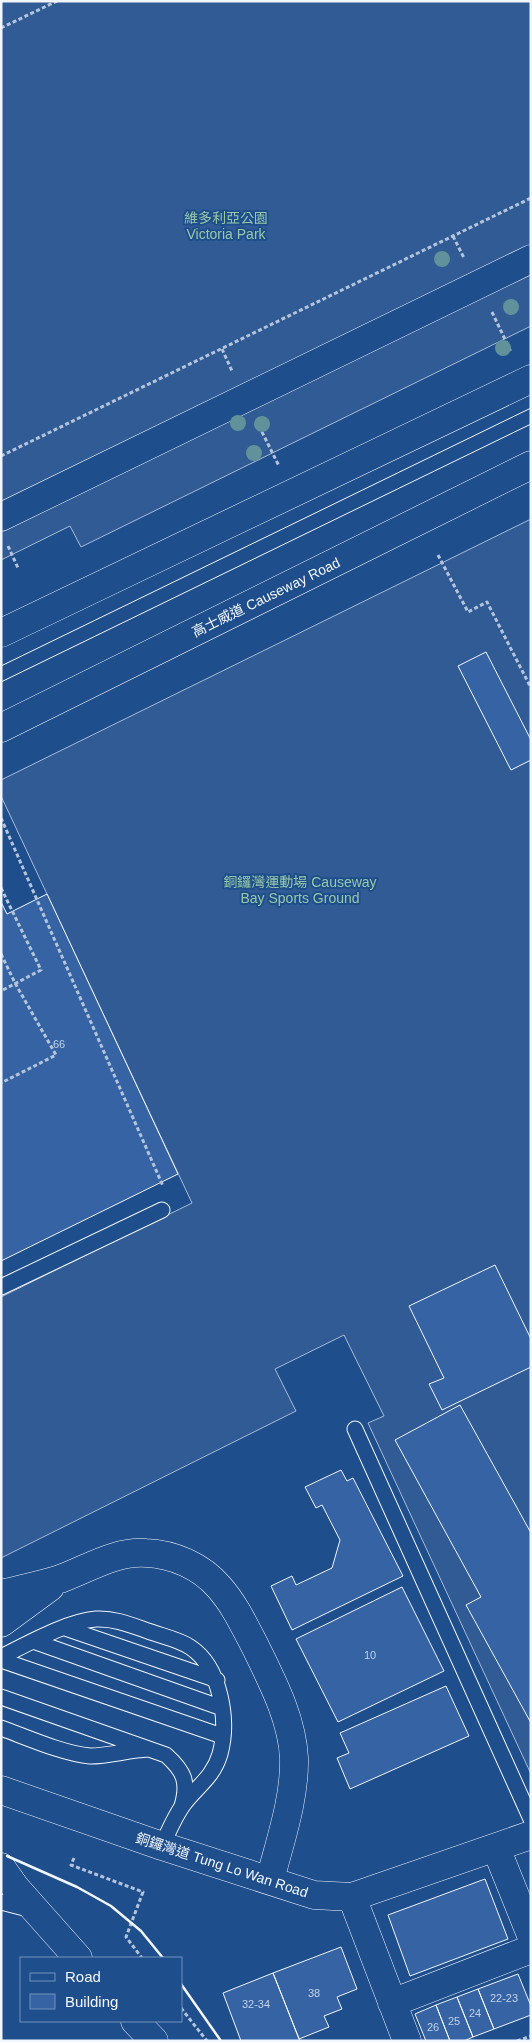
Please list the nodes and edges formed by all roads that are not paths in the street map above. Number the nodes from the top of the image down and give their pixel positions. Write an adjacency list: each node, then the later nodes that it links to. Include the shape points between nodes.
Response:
1 (531, 259): 4 (main road)
2 (531, 379): 5 (main road)
3 (531, 465): 6 (main road, 高士威道 Causeway Road)
4 (3, 529)
5 (1, 633)
6 (1, 728)
7 (162, 1210): 8 (lane)
8 (1, 1287)
9 (355, 1429): 24 (lane)
10 (61, 1578): 11 (main road); 12 (main road); 28 (main road, via 82,1568 129,1554 144,1553 176,1558 218,1586 244,1624 275,1687 284,1710 294,1757 290,1803)
11 (1, 1594)
12 (1, 1623)
13 (65, 1628): 14 (lane); 16 (lane); 16 (lane, via 96,1619 118,1621 189,1646 202,1656)
14 (33, 1641): 15 (lane); 18 (lane)
15 (1, 1658): 20 (lane)
16 (217, 1680): 18 (lane)
17 (1, 1697): 21 (lane)
18 (222, 1708): 20 (lane)
19 (1, 1728): 21 (lane, via 88,1756)
20 (222, 1736): 23 (lane, via 214,1769)
21 (152, 1749): 23 (lane, via 177,1764 186,1792)
22 (1, 1790): 26 (main road, 銅鑼灣道 Tung Lo Wan Road)
23 (182, 1807): 26 (lane)
24 (531, 1819)
25 (531, 1835): 27 (main road, 銅鑼灣道 Tung Lo Wan Road)
26 (162, 1846): 28 (main road, 銅鑼灣道 Tung Lo Wan Road)
27 (496, 1848): 30 (main road, 銅鑼灣道 Tung Lo Wan Road); 31 (main road)
28 (270, 1880): 30 (main road, 銅鑼灣道 Tung Lo Wan Road, via 314,1895)
29 (5, 1884): 33 (main road, via 36,1911)
30 (352, 1897): 34 (main road)
31 (531, 1935)
32 (531, 1949): 34 (main road)
33 (77, 1957)
34 (392, 2002): 37 (main road)
35 (136, 2022): 36 (main road)
36 (154, 2041)
37 (407, 2041)

